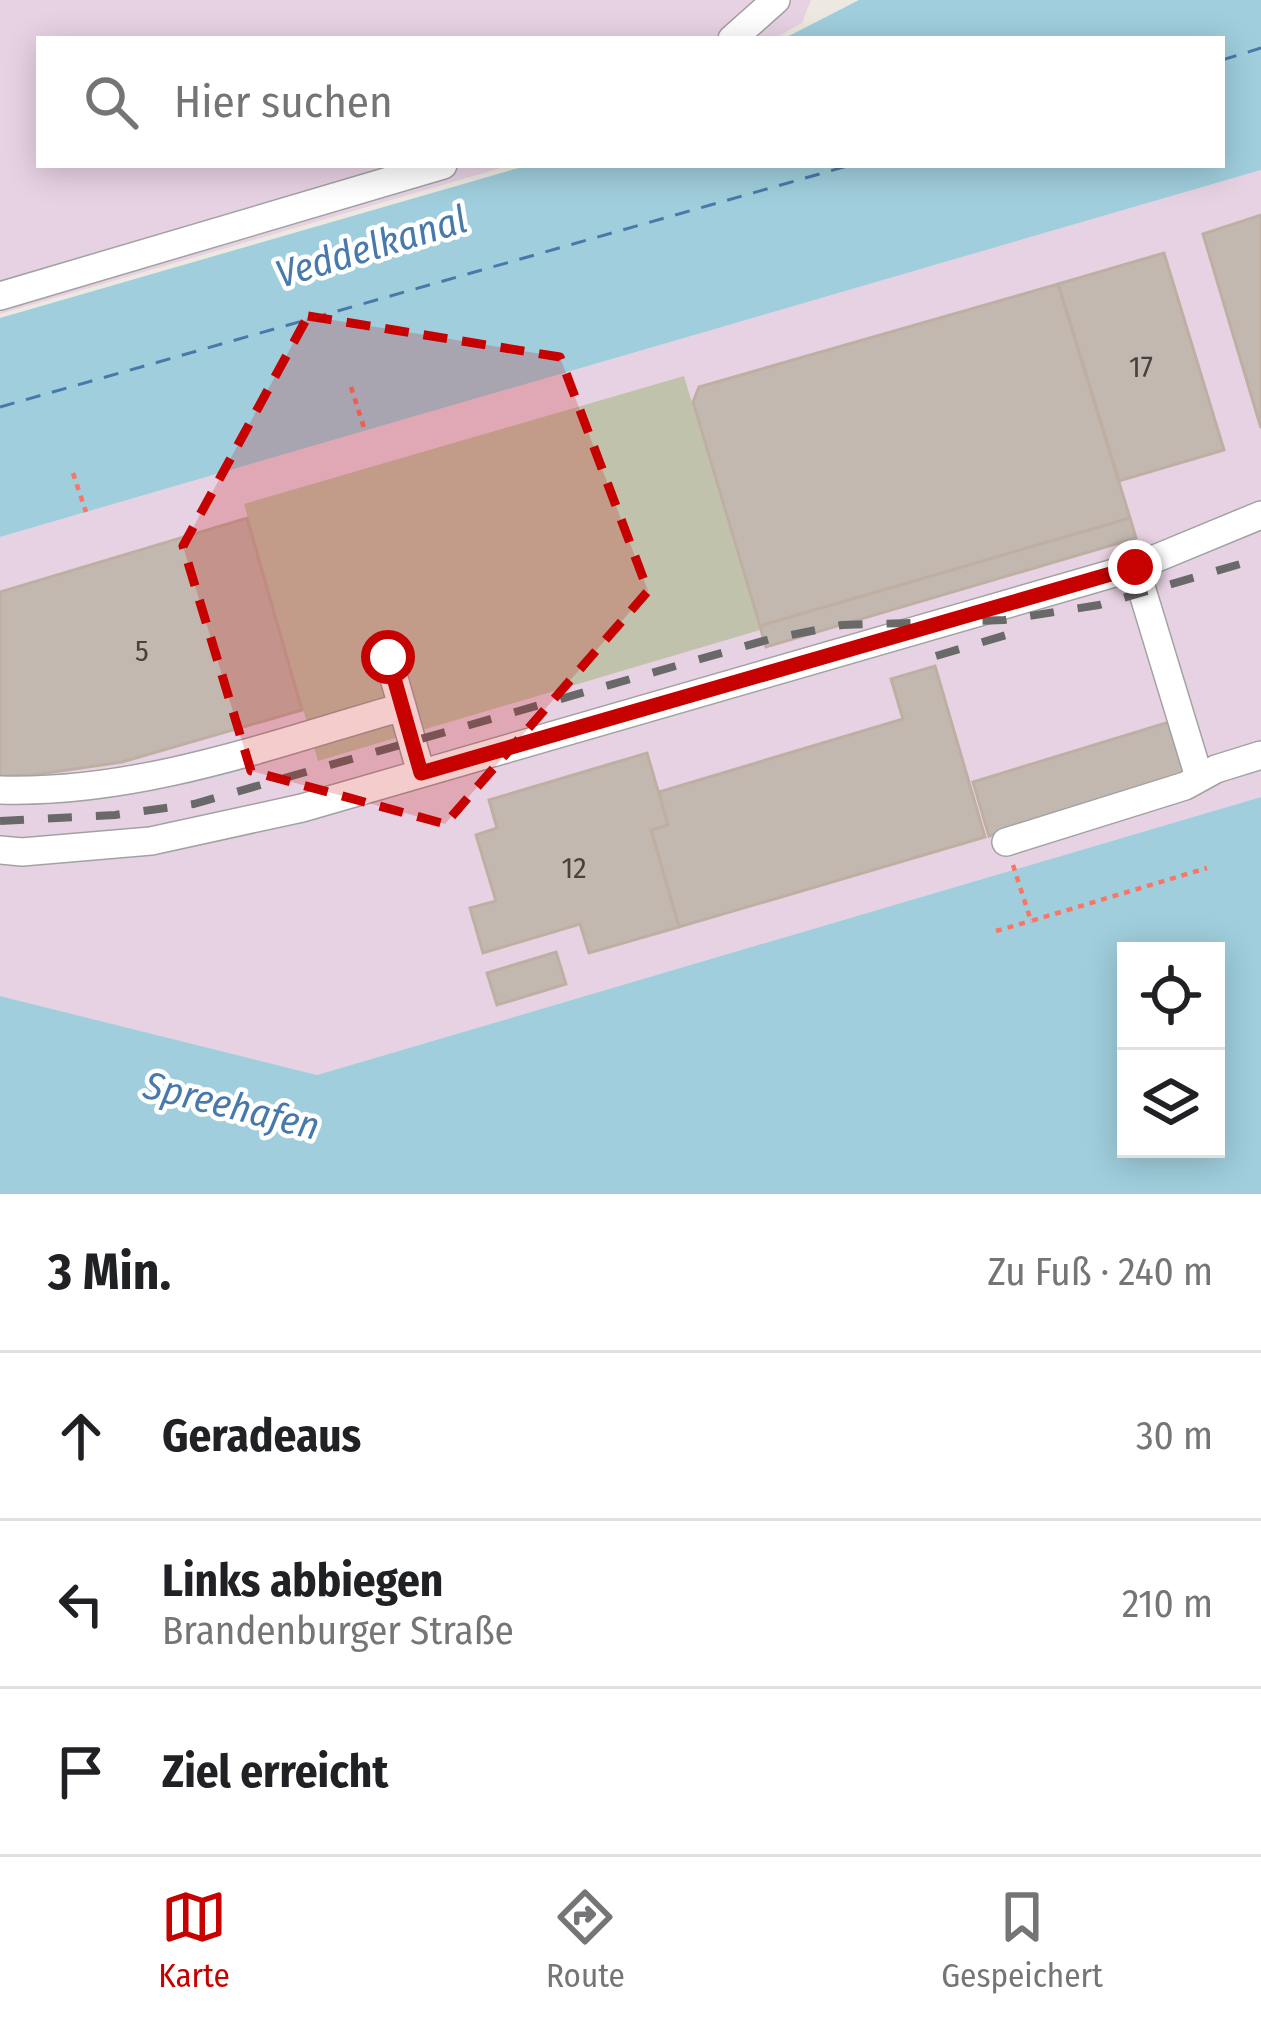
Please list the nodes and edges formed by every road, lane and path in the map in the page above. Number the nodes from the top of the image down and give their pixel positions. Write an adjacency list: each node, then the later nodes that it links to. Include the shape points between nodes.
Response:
1 (776, 0): 2 (street)
2 (735, 36)
3 (433, 168): 4 (street)
4 (0, 296)
5 (352, 387): 6 (path)
6 (365, 431)
7 (73, 473): 8 (path)
8 (86, 512)
9 (1261, 515): 10 (street)
10 (1135, 567): 14 (street); 15 (street)
11 (388, 657): 12 (street)
12 (402, 707): 14 (street); 16 (street, via 164,776)
13 (1261, 755): 15 (street)
14 (421, 773): 18 (street, via 151,841)
15 (1199, 777): 17 (street)
16 (0, 790)
17 (1006, 842): 20 (path)
18 (0, 850)
19 (1207, 868): 20 (path)
20 (1031, 921): 21 (path)
21 (996, 932)

